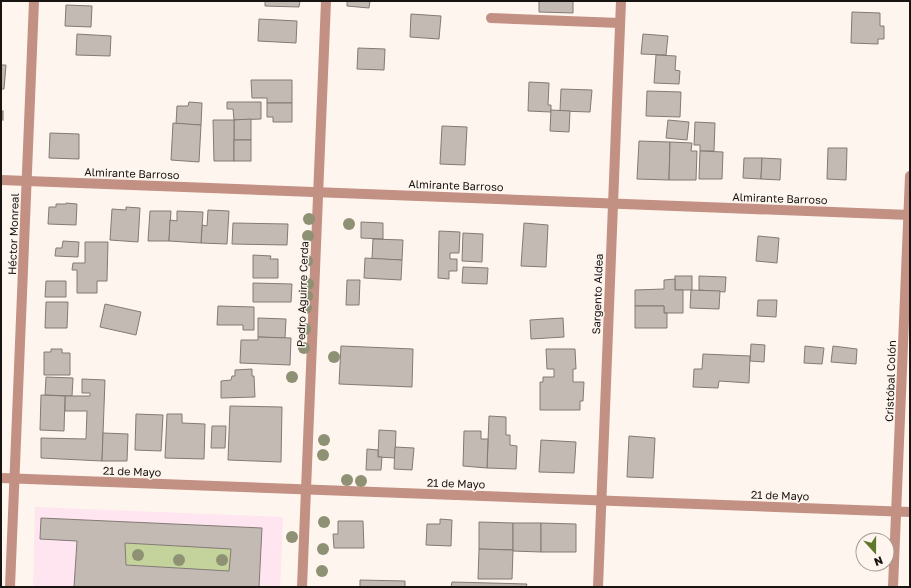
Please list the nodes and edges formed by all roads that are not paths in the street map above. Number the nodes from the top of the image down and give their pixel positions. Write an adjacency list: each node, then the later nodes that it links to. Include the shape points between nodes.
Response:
1 (34, 1): 8 (street, Héctor Monreal)
2 (326, 1): 9 (street, Pedro Aguirre Cerda)
3 (621, 1): 5 (street, Sargento Aldea)
4 (490, 18): 5 (street)
5 (620, 23): 10 (street, Sargento Aldea)
6 (910, 176): 11 (street, Cristóbal Colón)
7 (1, 180): 8 (street, Almirante Barroso)
8 (27, 181): 9 (street, Almirante Barroso); 13 (street, Héctor Monreal)
9 (318, 192): 10 (street, Almirante Barroso); 14 (street, Pedro Aguirre Cerda)
10 (613, 204): 11 (street, Almirante Barroso); 15 (street, Sargento Aldea)
11 (909, 215): 16 (street, Cristóbal Colón)
12 (1, 478): 13 (street, 21 de Mayo)
13 (15, 478): 14 (street, 21 de Mayo); 18 (street, Héctor Monreal)
14 (306, 489): 15 (street, 21 de Mayo); 19 (street, Pedro Aguirre Cerda)
15 (601, 501): 16 (street, 21 de Mayo); 20 (street, Sargento Aldea)
16 (896, 512): 17 (street, 21 de Mayo); 21 (street, Cristóbal Colón)
17 (910, 512)
18 (10, 587)
19 (302, 587)
20 (598, 587)
21 (894, 587)

